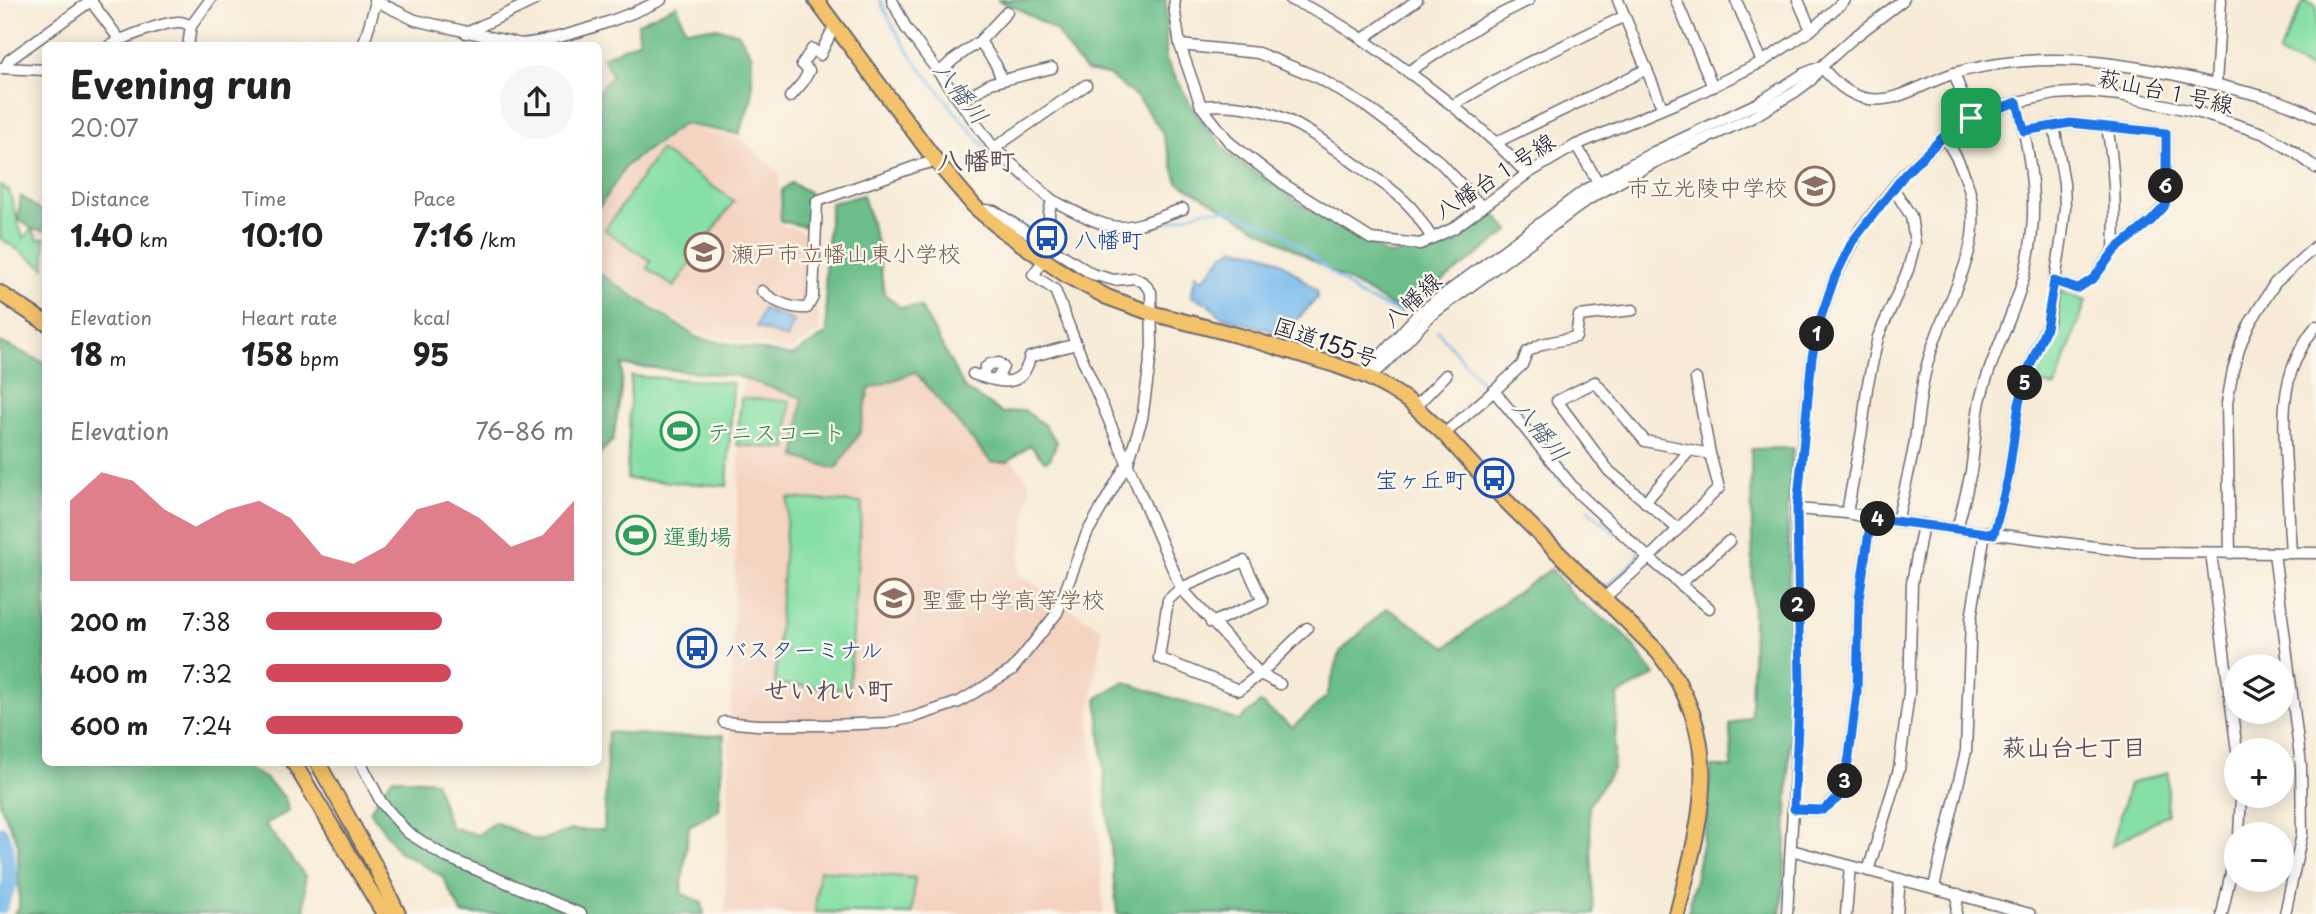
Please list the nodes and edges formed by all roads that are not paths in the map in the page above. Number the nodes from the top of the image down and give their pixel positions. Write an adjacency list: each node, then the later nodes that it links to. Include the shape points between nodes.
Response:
1 (91, 0): 28 (street); 38 (street)
2 (210, 0): 24 (street)
3 (662, 0): 34 (street, via 620,18)
4 (816, 0): 23 (highway, 国道155号)
5 (892, 0): 42 (street, via 906,28)
6 (1175, 0): 35 (street, 八幡台１号線)
7 (1291, 0): 20 (street)
8 (1324, 0): 20 (street)
9 (1417, 0): 27 (street)
10 (1529, 0): 43 (street, via 1485,22)
11 (1618, 0): 22 (street)
12 (1676, 0): 48 (street)
13 (1737, 0): 36 (street)
14 (1798, 0): 25 (street)
15 (1845, 0): 25 (street, 八幡台１号線)
16 (1903, 0): 37 (street, 八幡線)
17 (2221, 0): 46 (street)
18 (375, 1): 26 (street, via 415,20); 32 (street)
19 (528, 2): 26 (street)
20 (1314, 9): 27 (street)
21 (1007, 12): 29 (street)
22 (1625, 16): 40 (street); 52 (street)
23 (835, 25): 49 (street, via 820,55 812,49 802,64 809,71); 64 (highway, 国道155号)
24 (191, 26): 28 (street, via 169,24); 31 (street)
25 (1811, 30): 36 (street, 八幡台１号線)
26 (465, 33): 33 (street)
27 (1363, 39): 43 (street)
28 (120, 40): 30 (street)
29 (980, 41): 42 (street); 45 (street)
30 (117, 42)
31 (189, 42)
32 (364, 42)
33 (511, 42)
34 (536, 42)
35 (1180, 44): 53 (street, 八幡台１号線); 70 (street, via 1258,53 1318,77 1439,161)
36 (1762, 62): 48 (street, 八幡台１号線)
37 (1821, 67): 44 (street, via 1853,95 1870,99 1889,99); 67 (street, 八幡線, via 1758,103 1654,152)
38 (3, 68): 41 (street)
39 (1052, 68): 45 (street)
40 (1647, 69): 54 (street); 61 (street)
41 (42, 70)
42 (940, 72): 50 (street)
43 (1408, 72): 52 (street)
44 (1954, 73): 46 (street, via 2004,63 2063,60); 56 (street)
45 (1002, 80): 50 (street)
46 (2216, 84): 55 (street, via 2274,99)
47 (1086, 85): 63 (street)
48 (1713, 87): 54 (street, 八幡台１号線)
49 (790, 97)
50 (961, 101): 63 (street)
51 (2017, 102): 56 (street, 萩山台１号線); 59 (street); 65 (street, 萩山台１号線, via 2054,94 2120,95 2255,131)
52 (1453, 105): 61 (street)
53 (1201, 106): 73 (street, via 1239,106 1291,120 1392,190); 73 (street, 八幡台１号線, via 1230,143 1285,186 1371,239 1420,244)
54 (1662, 107): 62 (street, 八幡台１号線)
55 (2316, 117)
56 (1971, 118): 60 (street, 萩山台１号線)
57 (2054, 125): 58 (street); 59 (street); 78 (street, via 2065,208)
58 (2107, 127): 76 (street, via 2116,197); 76 (street, via 2166,133 2166,202 2159,214)
59 (2024, 131): 105 (street, via 2033,181 2031,249 1981,398)
60 (1944, 136): 68 (street, 萩山台１号線); 102 (street, via 1958,156 1970,190 1972,244 1925,374)
61 (1497, 142): 66 (street)
62 (1576, 145): 66 (street, 八幡台１号線); 67 (street)
63 (994, 148): 69 (street)
64 (936, 162): 72 (highway, 国道155号); 79 (street, via 817,201 813,297 807,308 772,300)
65 (2316, 169)
66 (1527, 174): 70 (street, 八幡台１号線)
67 (1600, 186): 89 (street, 八幡線, via 1418,314)
68 (1893, 188): 99 (street, 萩山台１号線, via 1852,242 1820,320); 100 (street, via 1911,216 1916,243 1878,337)
69 (1051, 205): 71 (street, via 1114,227); 74 (street)
70 (1482, 207): 73 (street, 八幡台１号線)
71 (1183, 209)
72 (982, 213): 74 (street, via 994,212); 77 (highway, 国道155号)
73 (1432, 238)
74 (1050, 246): 83 (street, via 1092,274 1144,282 1151,292)
75 (2316, 246): 109 (street, via 2275,283 2250,323 2233,370 2227,403)
76 (2115, 250): 78 (street, via 2094,278 2077,289)
77 (1044, 260): 83 (highway, 国道155号, via 1107,297); 87 (street, via 1034,275 1055,290)
78 (2054, 281): 106 (street, via 2046,328 2019,404 2008,478)
79 (762, 291)
80 (0, 293): 81 (highway)
81 (23, 308): 84 (highway); 86 (highway)
82 (1633, 310): 92 (street, via 1579,316 1576,337 1527,352 1522,365)
83 (1151, 313): 89 (highway, 国道155号); 97 (street, via 1152,347 1142,419)
84 (42, 320)
85 (2316, 326): 111 (street, via 2294,362 2283,413)
86 (42, 327)
87 (1076, 344): 91 (street, via 1030,358 1020,378); 97 (street)
88 (1446, 375): 93 (street)
89 (1368, 377): 93 (highway, 国道155号)
90 (1696, 379): 96 (street)
91 (997, 380): 91 (street, via 1003,367 999,363 990,364 978,375)
92 (1494, 391): 94 (street); 113 (street, via 1577,492)
93 (1415, 407): 94 (highway, 国道155号)
94 (1444, 433): 116 (highway, 国道155号)
95 (1690, 450): 96 (street); 98 (street); 98 (street, via 1645,441 1595,382 1558,401 1609,471)
96 (1710, 454): 104 (street, via 1719,488)
97 (1128, 462): 115 (street); 122 (street, via 1087,533 1057,613 1012,670 959,702 887,723)
98 (1645, 502): 104 (street)
99 (1797, 509): 100 (street); 127 (street, 萩山台１号線, via 1800,684)
100 (1847, 513): 101 (street)
101 (1871, 518): 102 (street); 127 (street, via 1859,599 1857,692 1846,778 1838,798 1823,810)
102 (1897, 521): 103 (street)
103 (1923, 524): 105 (street); 130 (street, via 1912,583 1909,694 1899,769)
104 (1678, 529): 113 (street)
105 (1957, 529): 106 (street)
106 (1989, 533): 108 (street, via 2135,552); 132 (street, via 1971,619 1966,751)
107 (1729, 541): 114 (street)
108 (2211, 553): 109 (street); 123 (street)
109 (2230, 553): 110 (street)
110 (2274, 553): 111 (street); 145 (street, via 2303,796 2302,834)
111 (2291, 553): 112 (street)
112 (2316, 553)
113 (1649, 558): 114 (street); 116 (street)
114 (1680, 584): 117 (street)
115 (1181, 588): 118 (street); 118 (street, via 1244,561 1263,601); 120 (street, via 1168,600 1159,658 1239,690)
116 (1604, 598): 138 (highway, 国道155号, via 1669,667 1696,725 1703,757 1702,804)
117 (1709, 608)
118 (1212, 623): 120 (street)
119 (1307, 628): 120 (street)
120 (1260, 674): 121 (street)
121 (1280, 684)
122 (724, 722)
123 (2235, 738)
124 (296, 766): 135 (highway)
125 (320, 766): 136 (highway)
126 (363, 766): 137 (street, via 381,802 407,832 446,857)
127 (1794, 809): 128 (street, 萩山台１号線)
128 (1791, 850): 129 (street); 139 (street, 萩山台１号線)
129 (1850, 866): 130 (street); 140 (street)
130 (1868, 871): 131 (street)
131 (1900, 879): 132 (street); 141 (street)
132 (1934, 887): 134 (street)
133 (2227, 892): 144 (street)
134 (1958, 894): 142 (street); 143 (street)
135 (384, 914)
136 (398, 914)
137 (581, 914)
138 (1677, 914)
139 (1787, 914)
140 (1846, 914)
141 (1897, 914)
142 (1956, 914)
143 (2031, 914)
144 (2222, 914)
145 (2285, 914)

